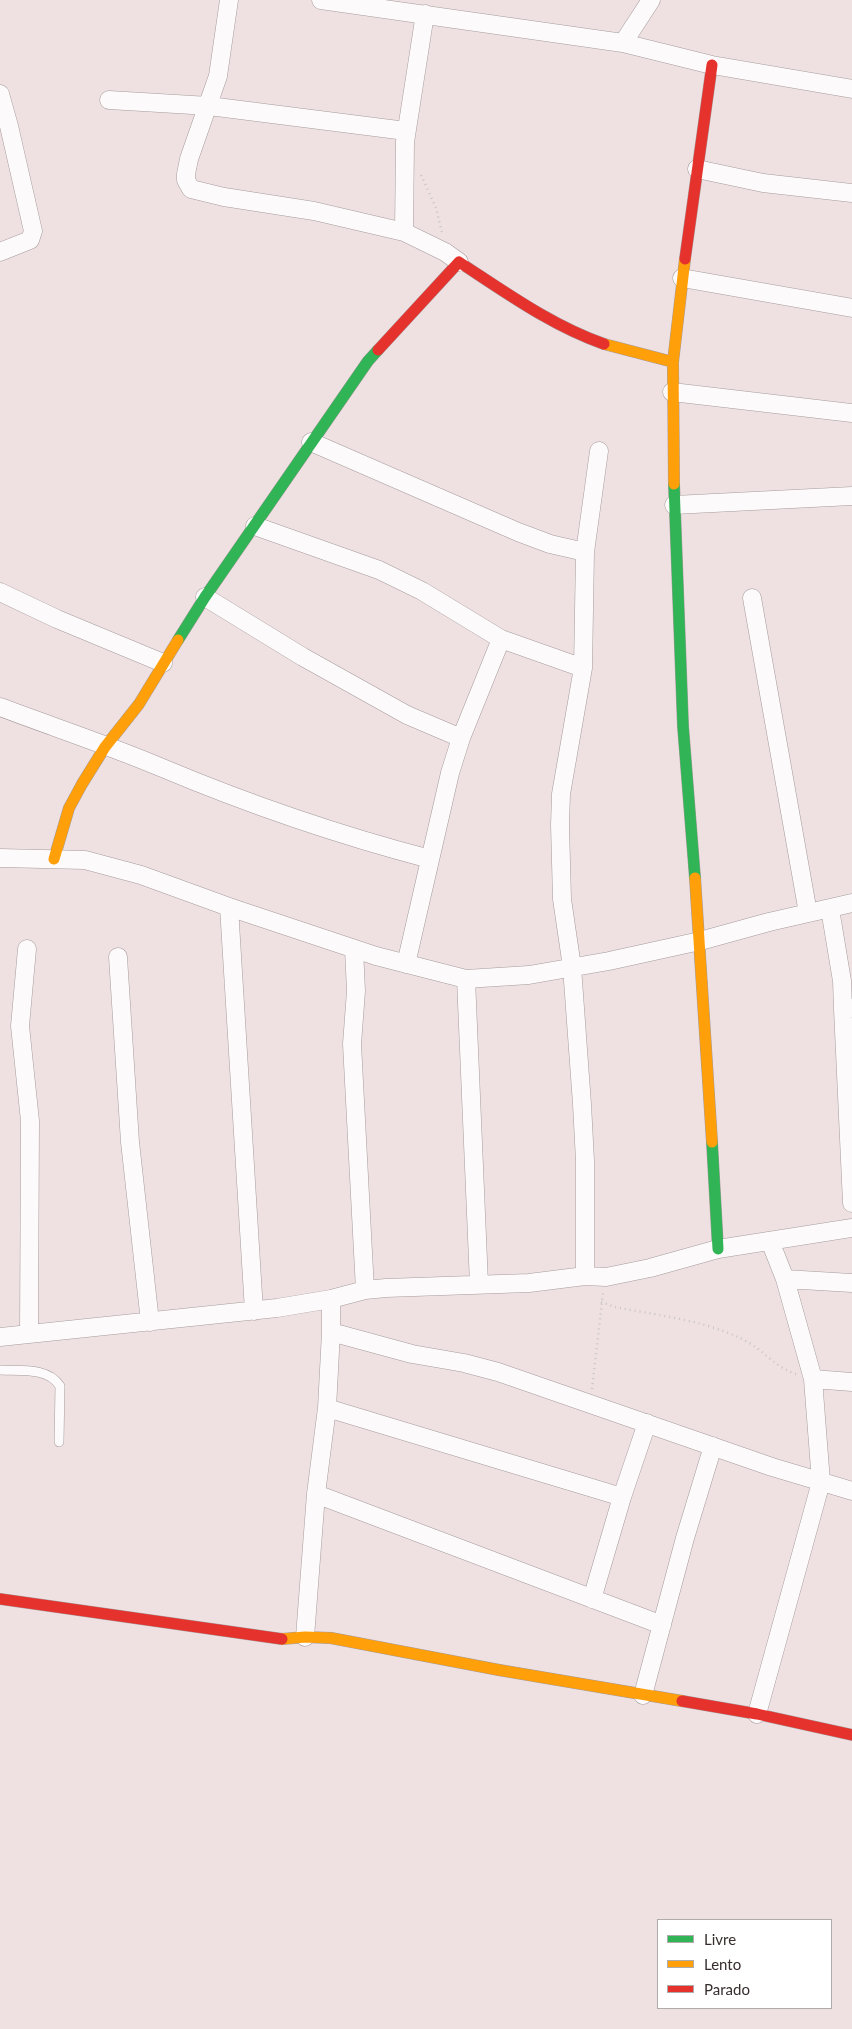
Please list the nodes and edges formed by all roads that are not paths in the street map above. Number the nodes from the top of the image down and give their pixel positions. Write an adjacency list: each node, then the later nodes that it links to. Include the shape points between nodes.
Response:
1 (229, 0): 10 (street, via 218,76)
2 (321, 0): 4 (street)
3 (651, 0): 5 (street)
4 (425, 14): 5 (street); 11 (street)
5 (623, 43): 6 (street)
6 (712, 65): 7 (street); 12 (street)
7 (852, 89)
8 (0, 94): 15 (street, via 33,231 30,240)
9 (109, 100): 10 (street)
10 (209, 106): 11 (street); 14 (street, via 189,159 186,180 191,189 224,198 314,210)
11 (406, 131): 14 (street)
12 (697, 169): 13 (street, via 763,183); 17 (street)
13 (852, 193)
14 (404, 232): 16 (street)
15 (0, 252)
16 (452, 257): 19 (street, via 540,313 589,339); 22 (street, via 368,361)
17 (682, 278): 18 (street); 19 (street)
18 (852, 308)
19 (672, 362): 20 (street)
20 (672, 392): 21 (street); 25 (street)
21 (852, 413)
22 (311, 442): 26 (street); 27 (street, via 518,532)
23 (599, 451): 27 (street)
24 (852, 496): 25 (street)
25 (674, 505): 44 (street, via 683,726)
26 (255, 526): 29 (street); 31 (street, via 379,570 422,591)
27 (584, 552): 33 (street)
28 (0, 592): 32 (street)
29 (205, 597): 32 (street); 35 (street, via 407,715)
30 (752, 598): 43 (street)
31 (501, 639): 33 (street); 35 (street)
32 (163, 663): 36 (street, via 139,704)
33 (583, 668): 49 (street, via 560,794 562,900)
34 (0, 707): 36 (street)
35 (461, 738): 39 (street, via 440,808)
36 (105, 747): 38 (street, via 69,808); 39 (street, via 265,809)
37 (0, 858): 38 (street)
38 (54, 859): 41 (street, via 85,860 141,875)
39 (430, 859): 48 (street)
40 (852, 903): 42 (street)
41 (229, 907): 46 (street); 62 (street)
42 (830, 909): 43 (street); 51 (street)
43 (808, 914): 44 (street)
44 (700, 941): 49 (street); 55 (street)
45 (27, 949): 65 (street, via 20,1026 30,1121)
46 (354, 949): 48 (street); 60 (street, via 356,991 352,1044)
47 (118, 957): 63 (street, via 130,1142)
48 (406, 964): 50 (street)
49 (572, 967): 50 (street, via 529,975); 56 (street, via 585,1151)
50 (466, 980): 59 (street)
51 (848, 1009): 52 (street)
52 (852, 1204)
53 (852, 1228): 54 (street)
54 (770, 1241): 55 (street); 57 (street)
55 (718, 1249): 56 (street, via 650,1268 606,1276)
56 (585, 1276): 59 (street, via 530,1283)
57 (785, 1279): 58 (street); 68 (street)
58 (852, 1283)
59 (479, 1284): 60 (street)
60 (365, 1290): 61 (street)
61 (331, 1299): 62 (street); 64 (street)
62 (254, 1311): 63 (street)
63 (150, 1322): 65 (street)
64 (331, 1332): 70 (street); 71 (street, via 412,1354 480,1366)
65 (29, 1334): 66 (street)
66 (0, 1337)
67 (0, 1370): 72 (lane, via 36,1371 56,1380 60,1386)
68 (813, 1380): 69 (street); 74 (street)
69 (852, 1382)
70 (327, 1408): 76 (street); 77 (street)
71 (647, 1423): 73 (street); 77 (street)
72 (59, 1442)
73 (713, 1446): 74 (street); 80 (street)
74 (821, 1482): 75 (street); 83 (street)
75 (852, 1491)
76 (316, 1494): 79 (street); 81 (street)
77 (622, 1497): 79 (street)
78 (0, 1599): 81 (street, via 280,1639)
79 (592, 1599): 80 (street)
80 (662, 1625): 82 (street)
81 (305, 1637): 82 (street, via 344,1640)
82 (643, 1695): 83 (street)
83 (757, 1714): 84 (street)
84 (852, 1735)

